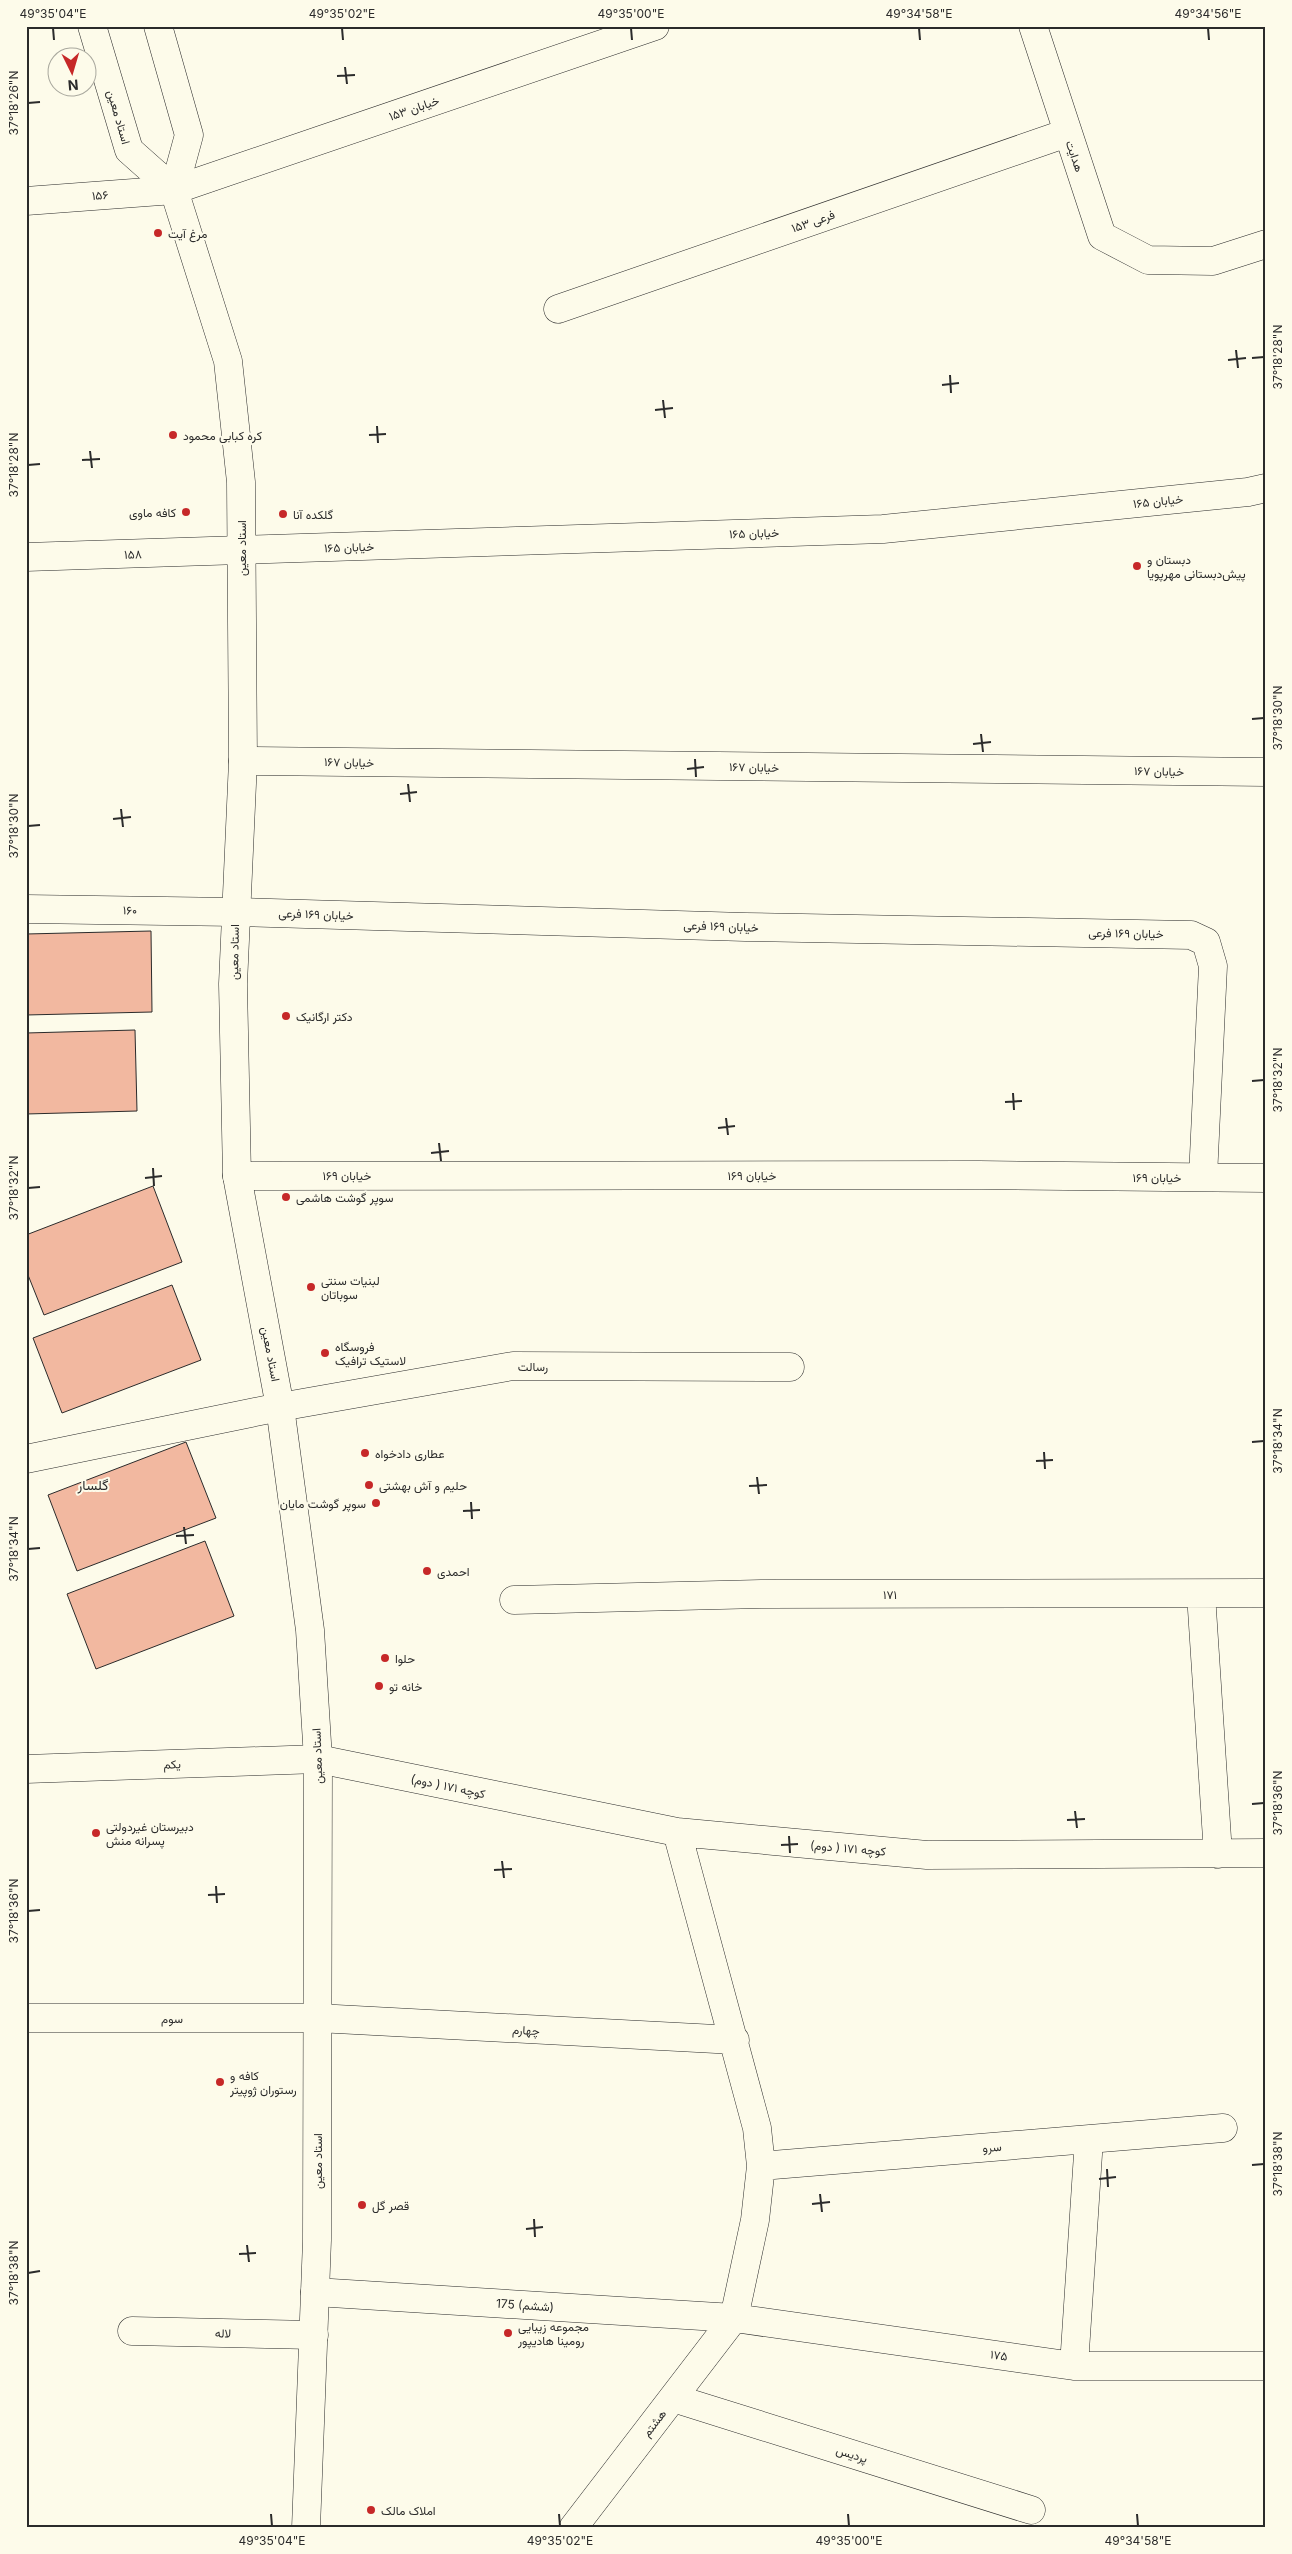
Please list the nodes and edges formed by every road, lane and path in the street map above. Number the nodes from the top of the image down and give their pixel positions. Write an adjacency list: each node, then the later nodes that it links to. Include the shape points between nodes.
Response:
1 (92, 26): 6 (street, استاد معین, via 129,150)
2 (158, 26): 6 (street, via 189,135)
3 (655, 26): 6 (street, خیابان ۱۵۳)
4 (1033, 26): 5 (street, هدایت)
5 (1067, 133): 8 (street, هدایت, via 1102,236 1148,260 1213,261); 9 (street, ۱۵۳ فرعی)
6 (174, 190): 7 (street, ۱۵۶); 11 (street, استاد معین, via 228,361 241,482)
7 (26, 201)
8 (1266, 244)
9 (558, 309)
10 (1266, 488): 11 (street, خیابان ۱۶۵, via 883,529)
11 (240, 551): 12 (street, ۱۵۸); 13 (street, استاد معین)
12 (26, 557)
13 (243, 761): 14 (street, خیابان ۱۶۷); 16 (street, استاد معین)
14 (1266, 772)
15 (26, 909): 16 (street, ۱۶۰)
16 (235, 912): 17 (street, استاد معین, via 233,984); 18 (street, خیابان ۱۶۹ فرعی, via 745,927 1192,935 1206,942 1213,966)
17 (237, 1176): 18 (street, خیابان ۱۶۹); 21 (street, استاد معین)
18 (1203, 1177): 19 (street, خیابان ۱۶۹)
19 (1266, 1178)
20 (790, 1367): 21 (street, رسالت, via 513,1366)
21 (280, 1407): 22 (street, رسالت); 26 (street, استاد معین, via 310,1630)
22 (26, 1458)
23 (1266, 1593): 24 (street, ۱۷۱)
24 (1201, 1594): 25 (street, ۱۷۱, via 761,1594); 30 (street)
25 (514, 1600)
26 (318, 1759): 27 (street, یکم); 28 (street, کوچه ۱۷۱ ( دوم)); 32 (street, استاد معین)
27 (26, 1769)
28 (677, 1832): 30 (street, کوچه ۱۷۱ ( دوم), via 927,1855); 33 (street)
29 (1266, 1853): 30 (street, کوچه ۱۷۱ ( دوم))
30 (1218, 1854)
31 (26, 2018): 32 (street, سوم)
32 (317, 2018): 33 (street, چهارم); 37 (street, استاد معین, via 318,2240)
33 (735, 2040): 36 (street, via 757,2128)
34 (1223, 2128): 35 (street, سرو)
35 (1089, 2139): 36 (street, سرو); 41 (street)
36 (761, 2166): 38 (street, via 756,2220)
37 (315, 2292): 38 (street, 175 (ششم)); 40 (street, استاد معین)
38 (734, 2318): 41 (street, ۱۷۵); 43 (street, هشتم)
39 (132, 2331): 40 (street, لاله)
40 (314, 2335): 45 (street, استاد معین)
41 (1074, 2366): 42 (street, ۱۷۵)
42 (1266, 2366)
43 (673, 2398): 44 (street, پردیس); 46 (street, هشتم)
44 (1031, 2510)
45 (306, 2528)
46 (573, 2528)

